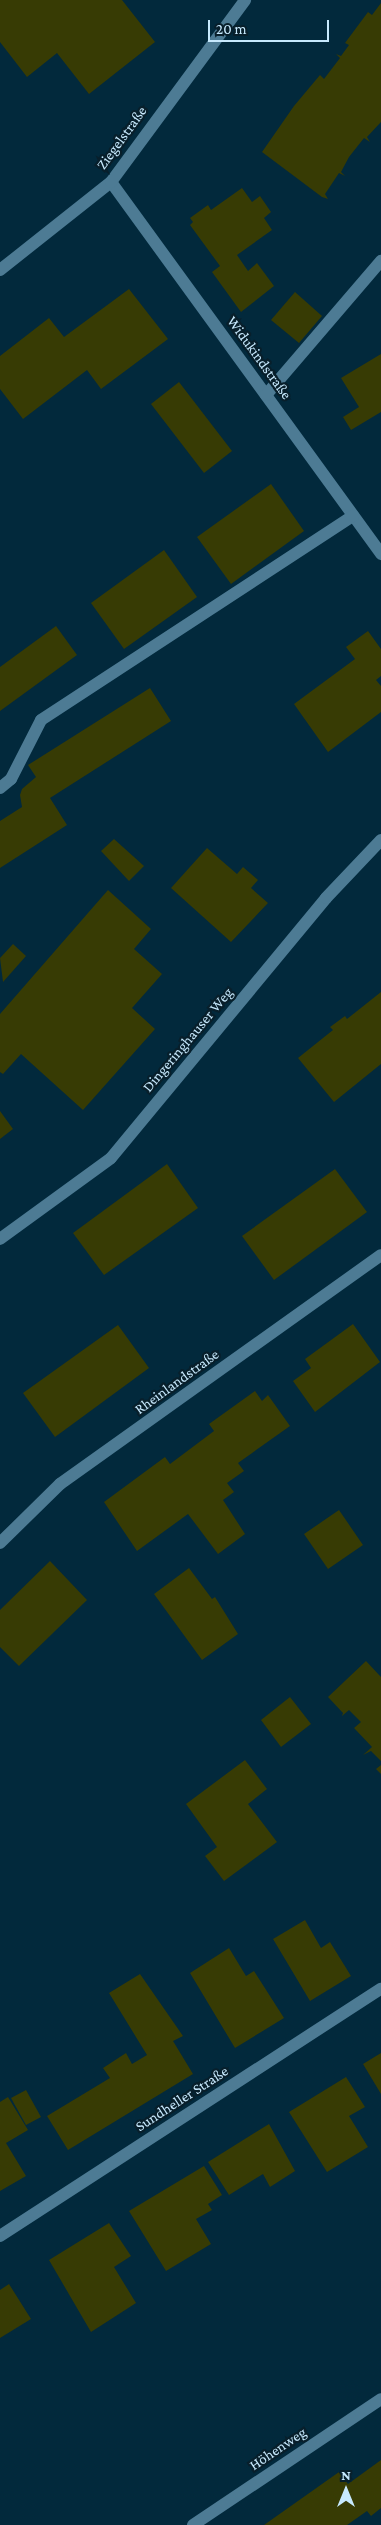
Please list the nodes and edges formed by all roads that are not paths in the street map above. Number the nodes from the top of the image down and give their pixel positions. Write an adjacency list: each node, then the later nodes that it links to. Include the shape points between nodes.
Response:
1 (245, 0): 2 (street, Ziegelstraße)
2 (111, 182): 4 (street, Ziegelstraße); 5 (street, Widukindstraße)
3 (381, 261): 5 (street)
4 (0, 270)
5 (266, 396): 6 (street, Widukindstraße)
6 (354, 516): 7 (street, Widukindstraße); 8 (street, via 41,720 11,779)
7 (381, 554)
8 (0, 788)
9 (381, 840): 10 (street, Dingeringhauser Weg, via 326,898 111,1158)
10 (0, 1239)
11 (381, 1255): 12 (street, Rheinlandstraße, via 60,1484)
12 (0, 1543)
13 (381, 1989): 14 (street, Sundheller Straße)
14 (0, 2236)
15 (381, 2399): 16 (street, Höhenweg)
16 (193, 2525)

